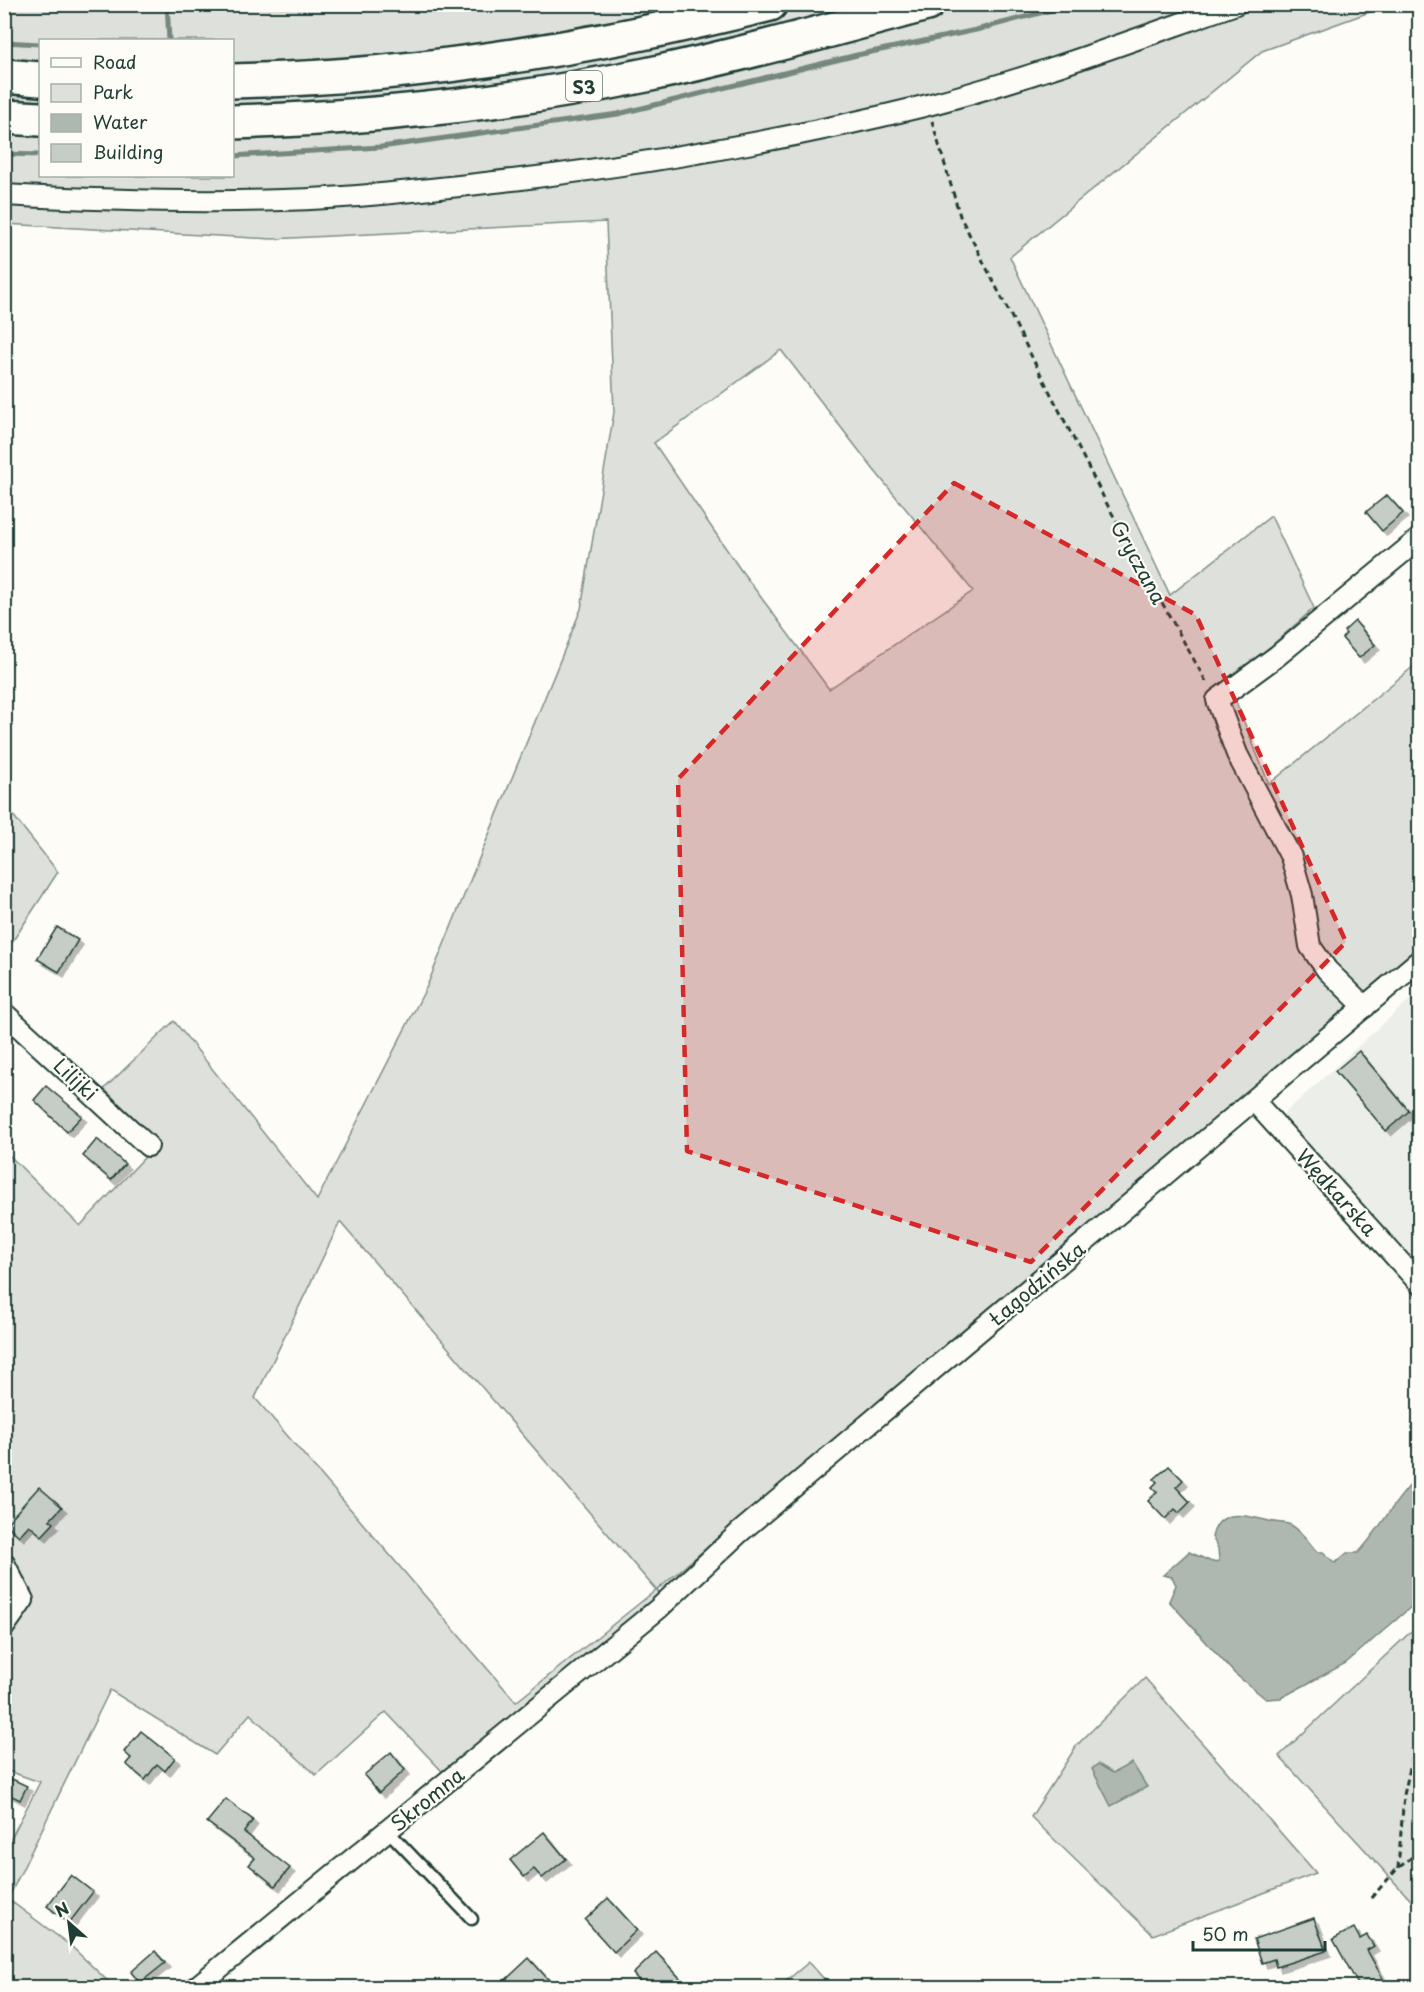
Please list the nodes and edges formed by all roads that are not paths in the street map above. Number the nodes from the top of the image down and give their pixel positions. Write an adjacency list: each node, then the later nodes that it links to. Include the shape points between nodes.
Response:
1 (770, 4): 6 (highway, S3, via 538,53 447,65)
2 (927, 4): 9 (highway, S3, via 733,56 550,92 352,116)
3 (1236, 4): 10 (street, via 1101,52 927,105 800,135 672,159 410,192 282,200)
4 (4, 76): 5 (highway)
5 (39, 79)
6 (234, 81)
7 (4, 117): 8 (highway)
8 (39, 119)
9 (234, 122)
10 (4, 195)
11 (1419, 538): 13 (street, via 1277,656 1217,700 1237,754 1291,857 1310,946 1327,970)
12 (1419, 960): 13 (street, Łagodzińska)
13 (1365, 1006): 15 (street, Łagodzińska)
14 (4, 1013): 16 (street, Lilijki)
15 (1254, 1101): 17 (street, Wędkarska); 19 (street, Łagodzińska, via 740,1532)
16 (148, 1146)
17 (1419, 1284)
18 (4, 1563): 20 (street, via 23,1600)
19 (658, 1609): 21 (street, Skromna)
20 (4, 1627)
21 (388, 1831): 22 (lane); 23 (street, Skromna)
22 (472, 1919)
23 (195, 1988)

